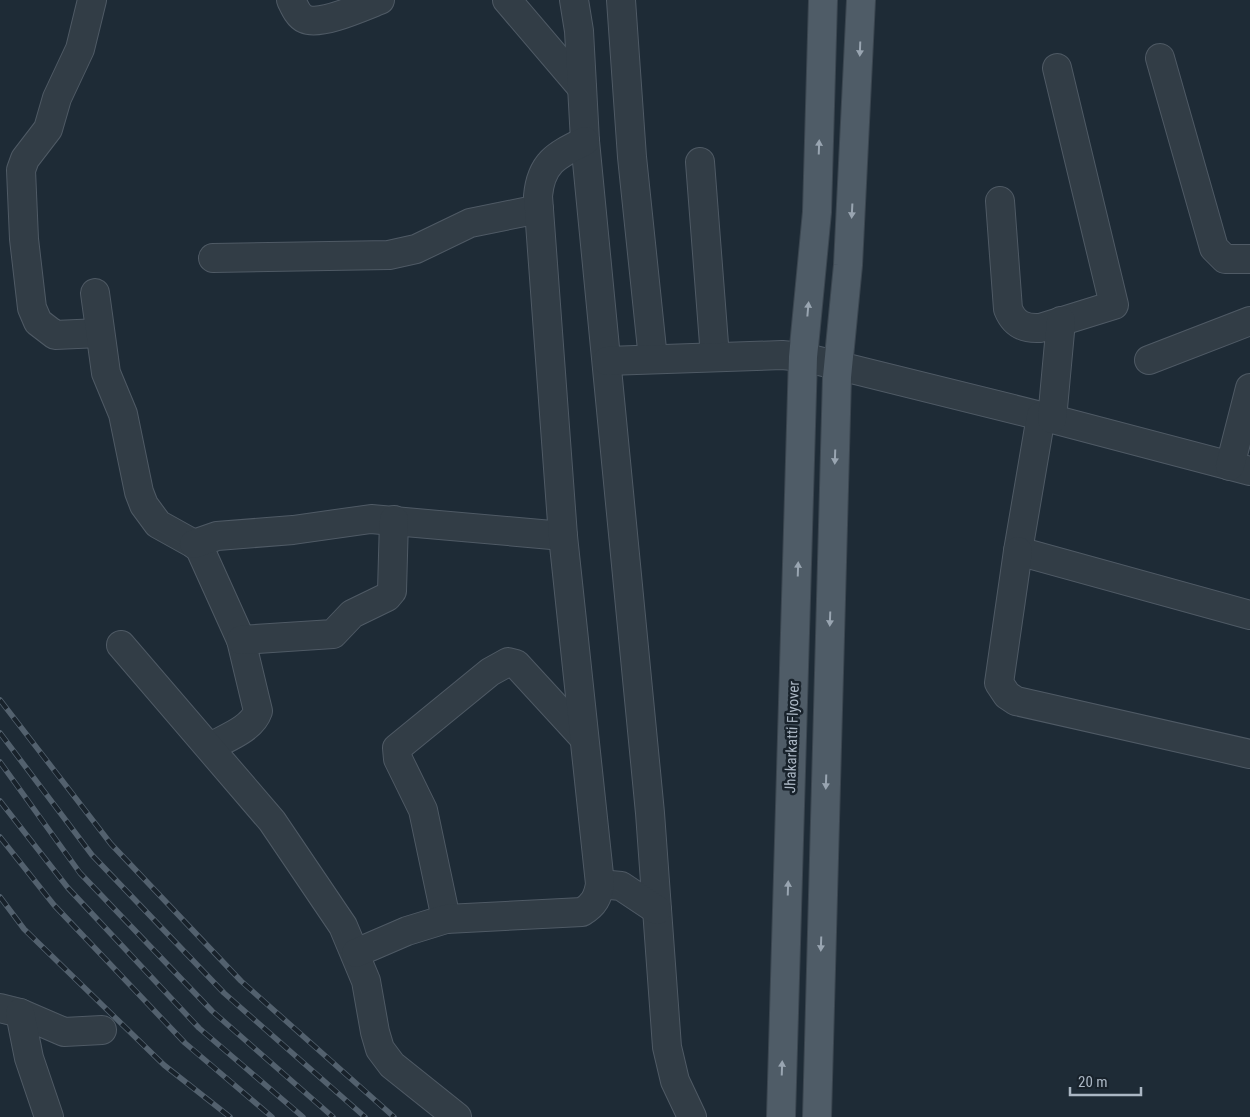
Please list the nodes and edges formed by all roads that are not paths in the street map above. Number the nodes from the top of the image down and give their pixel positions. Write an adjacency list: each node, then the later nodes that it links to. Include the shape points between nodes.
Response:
1 (92, 0): 21 (street, via 80,49 57,98 48,129 25,159 21,170 24,240 32,308 38,322 55,335)
2 (291, 0): 3 (street, via 297,12 312,20)
3 (380, 0)
4 (507, 0): 11 (street)
5 (574, 0): 11 (street)
6 (621, 0): 24 (street, via 632,157)
7 (824, 0): 23 (main road, Jhakarkatti Flyover, one-way to 7, via 817,212)
8 (861, 0): 27 (main road, one-way to 27, via 848,265)
9 (1160, 58): 17 (street, via 1214,248 1225,259)
10 (1056, 68): 19 (street, via 1114,305)
11 (582, 88): 12 (street)
12 (586, 141): 15 (street, via 559,154 547,166 540,179); 26 (street)
13 (700, 162): 22 (street)
14 (1000, 201): 19 (street, via 1008,309 1012,318 1029,328)
15 (540, 209): 16 (street, via 470,223 416,249 389,255); 32 (street)
16 (213, 258)
17 (1250, 259)
18 (95, 293): 21 (street)
19 (1061, 321): 29 (street)
20 (1250, 321): 25 (street)
21 (100, 333): 33 (street, via 106,373 124,414 144,505 158,524)
22 (715, 357): 23 (street, via 782,354); 24 (street)
23 (803, 357): 27 (street); 50 (main road, Jhakarkatti Flyover, one-way to 23)
24 (653, 359): 26 (street)
25 (1149, 360)
26 (607, 361): 42 (street)
27 (838, 365): 29 (street); 51 (main road, one-way to 51)
28 (1250, 388): 30 (street)
29 (1046, 417): 30 (street); 34 (street)
30 (1240, 469)
31 (394, 520): 32 (street); 33 (street, via 358,520 303,529 217,536); 36 (street, via 392,591 387,597 352,614 333,634)
32 (563, 536): 38 (street)
33 (194, 544): 36 (street, via 204,556)
34 (1018, 551): 35 (street); 40 (street, via 999,683 1007,695 1016,701)
35 (1250, 615)
36 (241, 640): 39 (street, via 258,710 256,718)
37 (121, 646): 39 (street)
38 (584, 738): 41 (street); 43 (street, via 516,664 508,662 490,672 397,748 398,759 423,810)
39 (210, 747): 44 (street, via 272,821 343,926)
40 (1250, 754)
41 (600, 884): 42 (street, via 621,886); 43 (street, via 598,896 582,912)
42 (657, 910): 49 (street, via 667,1047 675,1081)
43 (446, 919): 44 (street, via 407,931)
44 (356, 953): 48 (street, via 366,981 374,1032 380,1048 392,1065)
45 (10, 1010): 46 (street, via 64,1032); 47 (street)
46 (102, 1030)
47 (49, 1117)
48 (457, 1117)
49 (692, 1117)
50 (781, 1117)
51 (817, 1117)

